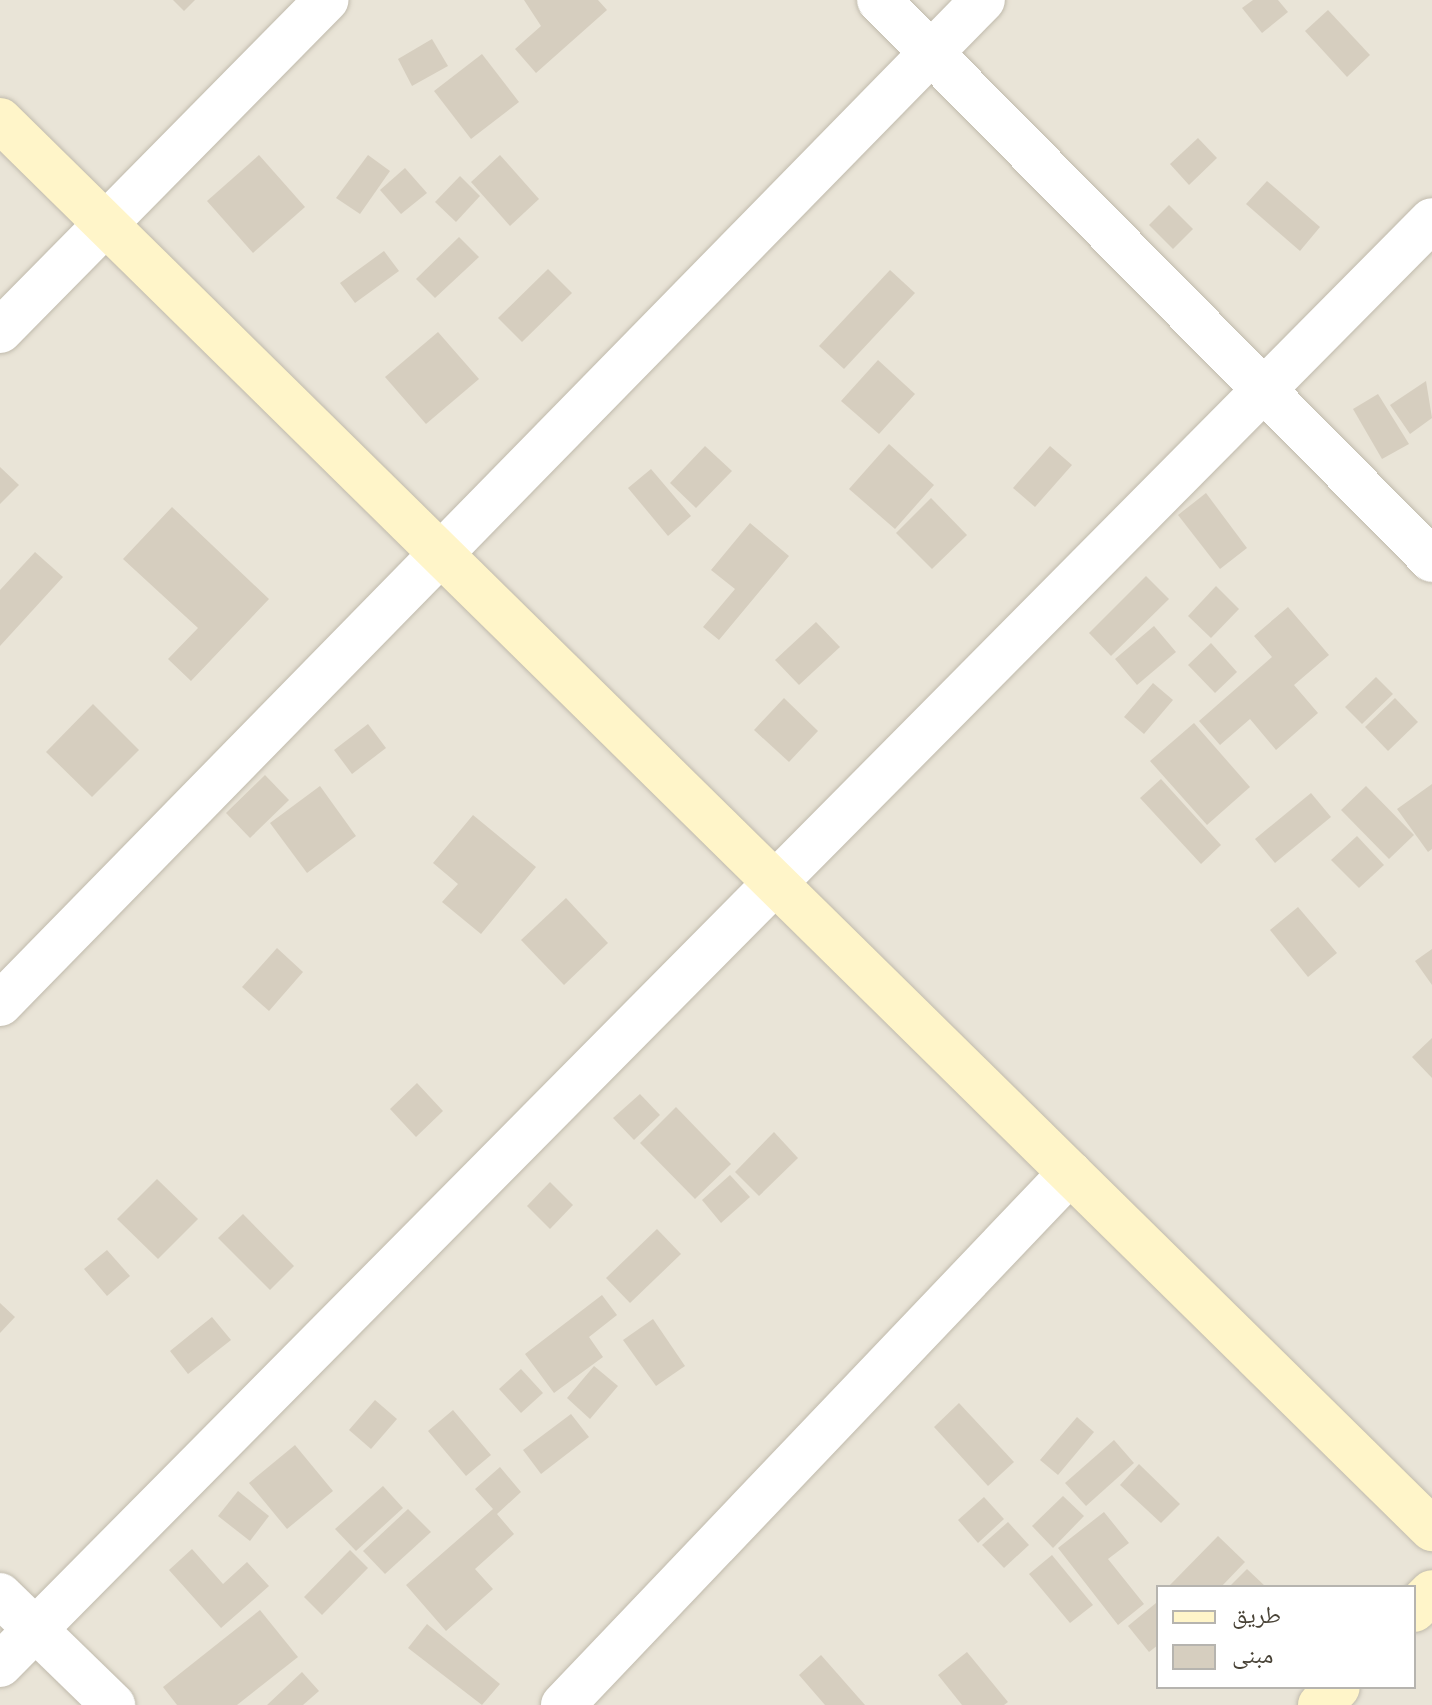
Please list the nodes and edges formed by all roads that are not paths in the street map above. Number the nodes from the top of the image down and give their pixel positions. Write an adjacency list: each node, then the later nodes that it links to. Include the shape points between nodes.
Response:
1 (326, 0): 7 (street)
2 (879, 0): 4 (street)
3 (983, 0): 4 (street)
4 (931, 53): 9 (street); 10 (street)
5 (0, 120): 7 (main road)
6 (1432, 220): 9 (street)
7 (107, 225): 8 (street); 10 (main road)
8 (0, 331)
9 (1264, 390): 11 (street); 12 (street)
10 (439, 552): 12 (main road); 13 (street)
11 (1432, 560)
12 (775, 883): 14 (main road); 19 (street)
13 (0, 1004)
14 (1070, 1173): 15 (main road); 23 (street)
15 (1432, 1529)
16 (1432, 1592): 18 (main road)
17 (0, 1595): 19 (street)
18 (1416, 1608)
19 (35, 1629): 20 (street); 22 (street)
20 (0, 1665)
21 (1336, 1689): 24 (main road)
22 (113, 1705)
23 (563, 1705)
24 (1320, 1705)

